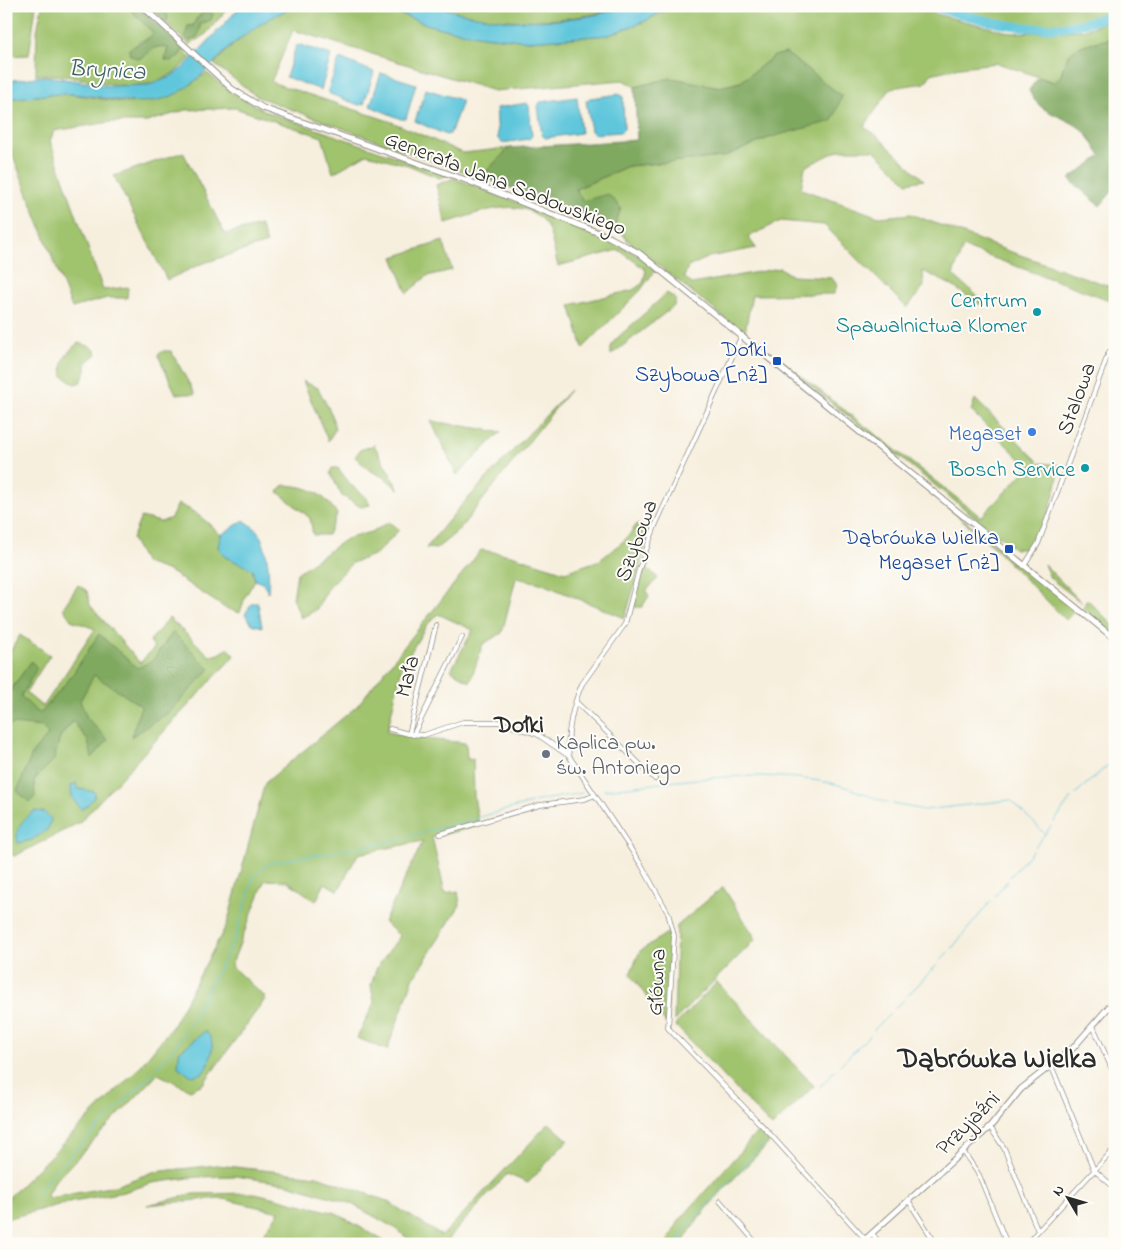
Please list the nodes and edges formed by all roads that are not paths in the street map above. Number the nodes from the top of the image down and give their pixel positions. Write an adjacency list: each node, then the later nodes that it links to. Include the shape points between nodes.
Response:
1 (142, 6): 2 (street, Generała Jana Sadowskiego, via 232,89 263,108 463,179 619,241 660,268)
2 (742, 335): 4 (street, Generała Jana Sadowskiego); 8 (street, Szybowa, via 655,526 625,624 582,684)
3 (1109, 352): 4 (street, Stalowa, via 1038,544)
4 (1024, 566): 7 (street, Generała Jana Sadowskiego)
5 (436, 626): 10 (street, Mała)
6 (462, 637): 10 (street)
7 (1115, 639)
8 (576, 702): 12 (street, Szybowa); 14 (street)
9 (390, 729): 10 (street, Główna)
10 (411, 734): 11 (street, Główna, via 432,734 463,722 498,722 532,732)
11 (556, 745): 12 (street, Główna); 13 (street, Główna)
12 (567, 745): 13 (street, Szybowa)
13 (569, 756): 15 (street, Główna)
14 (655, 779)
15 (595, 795): 16 (street, via 540,805); 30 (street, Główna, via 642,866 672,924 668,1028)
16 (440, 834)
17 (1115, 1000): 18 (street, Przyjaźni)
18 (1093, 1026): 19 (street, Przyjaźni, via 1073,1048); 20 (street)
19 (1051, 1065): 21 (street, Przyjaźni, via 1021,1089); 24 (street)
20 (1115, 1076)
21 (990, 1127): 23 (street, Przyjaźni); 28 (street, via 1004,1148)
22 (1115, 1148): 24 (street)
23 (963, 1151): 27 (street, Przyjaźni); 35 (street, via 979,1175)
24 (1094, 1170): 25 (street); 28 (street)
25 (1115, 1188)
26 (720, 1200): 31 (street)
27 (908, 1200): 29 (street, Przyjaźni); 34 (street)
28 (1038, 1231): 36 (street)
29 (872, 1233): 30 (street, Przyjaźni); 33 (street)
30 (865, 1239): 32 (street, Przyjaźni)
31 (757, 1244)
32 (860, 1244)
33 (880, 1244)
34 (936, 1244)
35 (1007, 1244)
36 (1026, 1244)

